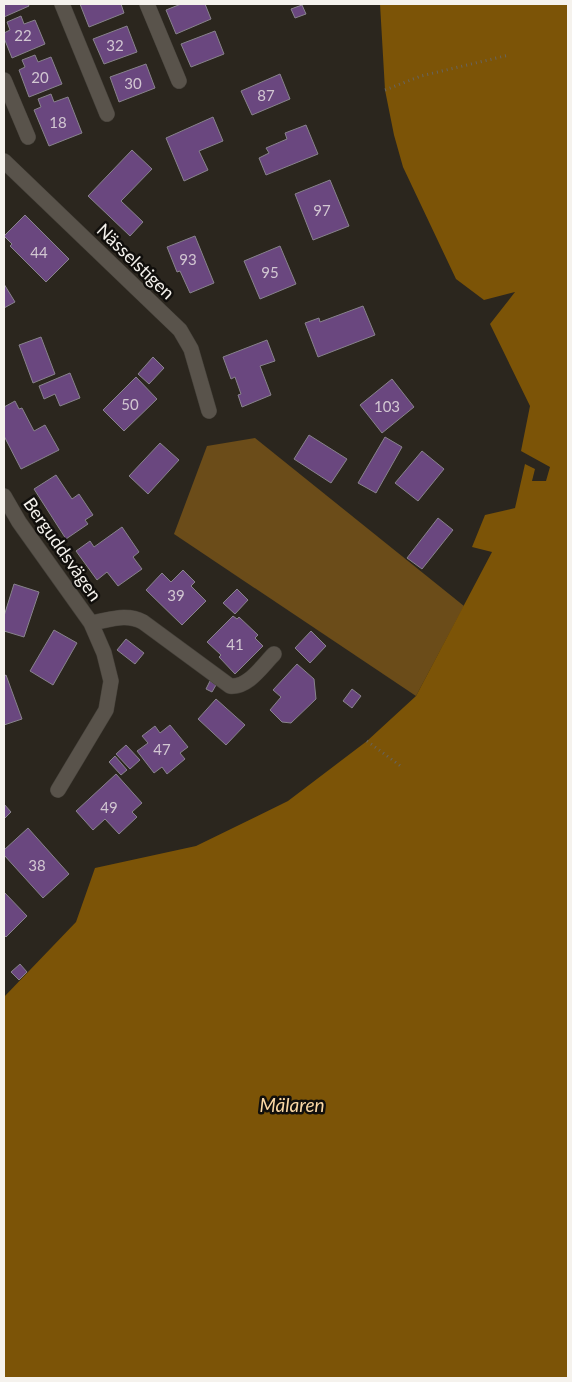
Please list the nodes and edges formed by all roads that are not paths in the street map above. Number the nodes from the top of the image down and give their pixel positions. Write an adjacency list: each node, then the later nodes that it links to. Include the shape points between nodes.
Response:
1 (62, 4): 5 (street)
2 (147, 4): 4 (street)
3 (4, 80): 6 (street)
4 (179, 81)
5 (107, 114)
6 (28, 137)
7 (4, 161): 8 (street, Nässelstigen, via 180,330 190,349)
8 (209, 411)
9 (4, 496): 10 (street, Berguddsvägen)
10 (91, 624): 11 (street, Berguddsvägen, via 134,617 230,686 244,683); 12 (street, Berguddsvägen, via 104,653 110,681 106,710)
11 (274, 654)
12 (58, 790)

